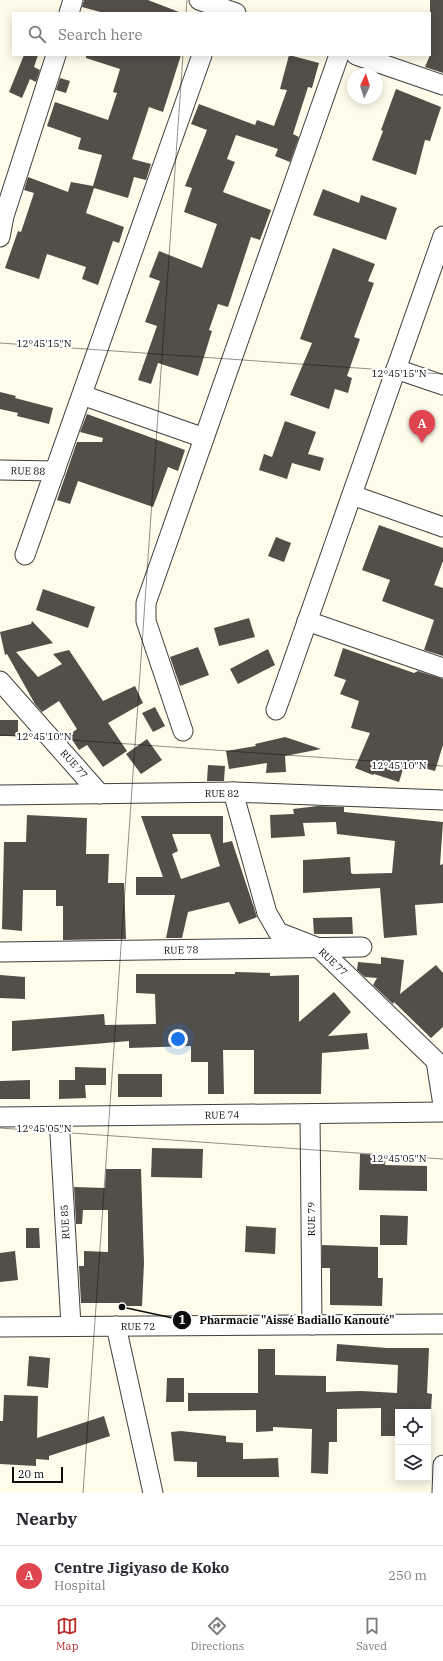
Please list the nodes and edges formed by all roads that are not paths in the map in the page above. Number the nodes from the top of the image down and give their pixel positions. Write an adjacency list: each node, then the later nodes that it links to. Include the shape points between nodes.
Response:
1 (73, 0): 4 (street)
2 (199, 0): 3 (street)
3 (224, 11)
4 (69, 12)
5 (56, 56): 11 (street)
6 (202, 56): 16 (street)
7 (340, 56): 17 (street)
8 (359, 56): 9 (street)
9 (443, 85)
10 (0, 192): 11 (street)
11 (4, 216): 12 (street)
12 (0, 238)
13 (442, 240): 14 (street)
14 (396, 369): 15 (street); 20 (street)
15 (443, 385)
16 (82, 395): 17 (street); 19 (street)
17 (204, 438): 27 (street, via 146,603 146,622)
18 (0, 470): 19 (street, RUE 88)
19 (55, 471): 22 (street)
20 (352, 495): 21 (street); 23 (street)
21 (443, 527)
22 (25, 555)
23 (307, 621): 24 (street); 26 (street)
24 (443, 668)
25 (0, 681): 29 (street, RUE 77)
26 (276, 710)
27 (183, 731)
28 (232, 792): 29 (street, RUE 82); 31 (street, RUE 82); 33 (street, RUE 77, via 266,913 278,932)
29 (100, 794): 30 (street, RUE 82)
30 (0, 795)
31 (443, 800)
32 (362, 947): 33 (street, RUE 78)
33 (319, 948): 34 (street, RUE 78); 35 (street, RUE 77, via 436,1061)
34 (0, 952)
35 (443, 1106)
36 (443, 1112): 37 (street, RUE 74)
37 (310, 1114): 39 (street, RUE 74); 41 (street, RUE 79)
38 (0, 1117): 39 (street, RUE 74)
39 (59, 1117): 42 (street, RUE 85)
40 (443, 1324): 41 (street, RUE 72)
41 (312, 1325): 43 (street, RUE 72)
42 (71, 1326): 43 (street, RUE 72); 44 (street, RUE 72)
43 (116, 1326): 46 (street)
44 (0, 1327)
45 (443, 1466): 47 (street)
46 (152, 1493)
47 (442, 1493)

